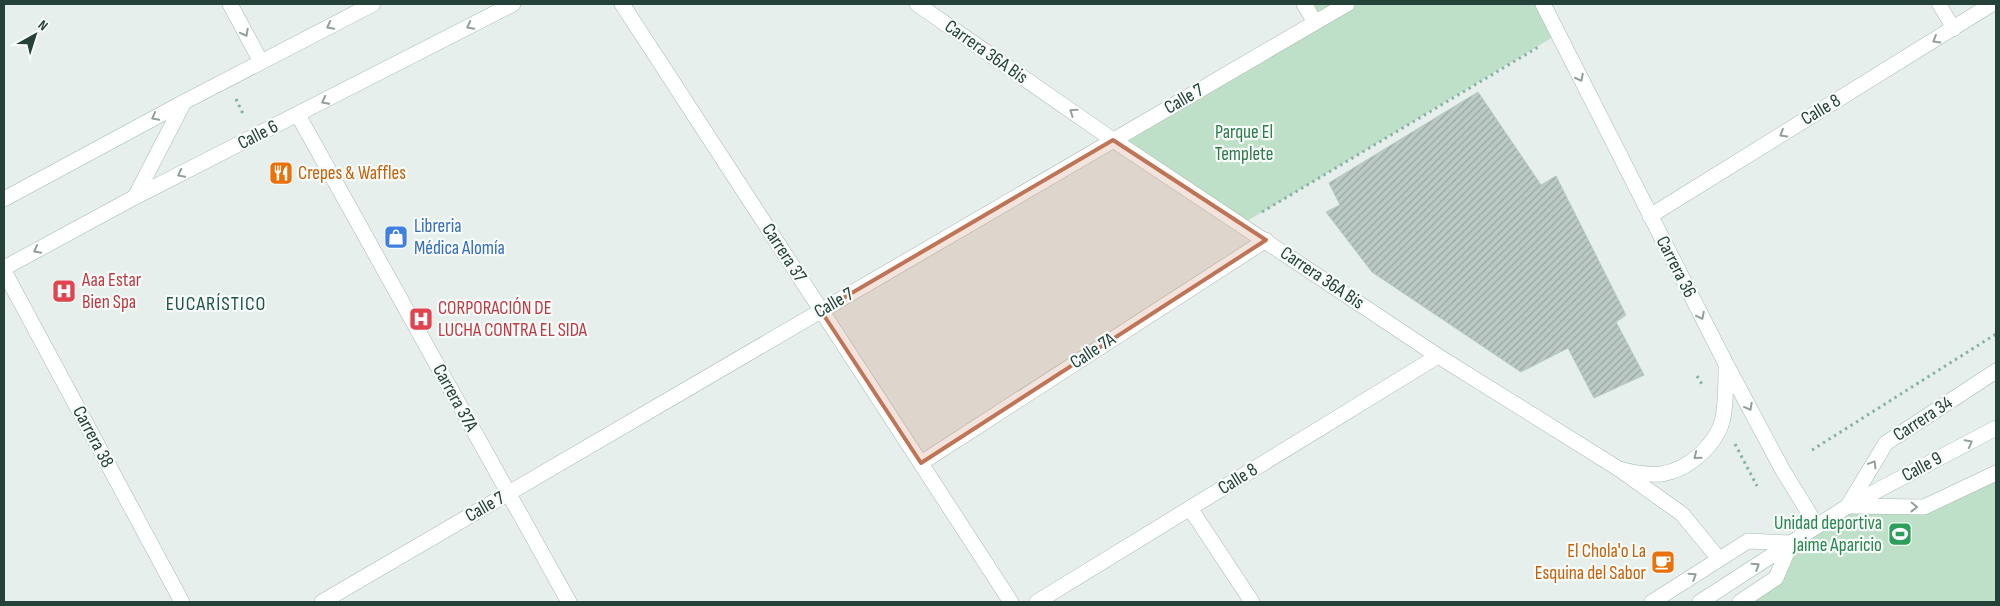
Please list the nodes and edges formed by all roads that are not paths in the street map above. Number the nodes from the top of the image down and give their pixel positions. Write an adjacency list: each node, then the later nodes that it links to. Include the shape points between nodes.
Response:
1 (230, 4): 13 (street, one-way to 13)
2 (373, 4): 13 (street, one-way to 13)
3 (513, 4): 15 (street, Calle 6, one-way to 15)
4 (622, 4): 22 (street, Carrera 37)
5 (917, 4): 16 (street, Carrera 36A Bis, one-way to 5)
6 (1304, 4): 11 (street)
7 (1347, 4): 11 (street, Calle 7)
8 (1543, 4): 19 (street, Carrera 36, one-way to 19)
9 (1939, 4): 12 (lane)
10 (1992, 4): 12 (street, Calle 8)
11 (1315, 22): 16 (street, Calle 7)
12 (1954, 29): 19 (street, Calle 8, one-way to 19)
13 (261, 62): 14 (street)
14 (184, 102): 17 (street); 18 (street, one-way to 18)
15 (298, 115): 17 (street, Calle 6, one-way to 17); 30 (street, Carrera 37A)
16 (1114, 140): 20 (street, Carrera 36A Bis); 22 (street, Calle 7)
17 (135, 197): 21 (street, Calle 6, one-way to 21)
18 (4, 199)
19 (1650, 216): 24 (street, Carrera 36, one-way to 24)
20 (1266, 240): 23 (street, Carrera 36A Bis); 27 (street, Calle 7A)
21 (4, 269): 36 (street, Carrera 38)
22 (821, 311): 27 (street, Carrera 37); 30 (street, Calle 7)
23 (1438, 356): 28 (street, Carrera 36A Bis); 32 (street, Calle 8)
24 (1726, 364): 28 (street, one-way to 28, via 1722,420 1714,439 1699,455 1682,467 1661,474); 33 (street, Carrera 36, one-way to 33, via 1782,469)
25 (1996, 371): 31 (street, Carrera 34, one-way to 25, via 1886,443)
26 (1996, 428): 31 (street, Calle 9, one-way to 26)
27 (921, 463): 39 (street, Carrera 37)
28 (1619, 470): 35 (street, Carrera 36A Bis, via 1682,514)
29 (1996, 473): 31 (street, Calle 9, one-way to 29, via 1924,507)
30 (509, 493): 37 (street, Calle 7); 38 (street, Carrera 37A)
31 (1848, 506): 33 (street, Calle 9)
32 (1190, 508): 40 (street, Calle 8); 41 (street)
33 (1817, 526): 34 (street, Calle 9)
34 (1791, 542): 35 (street, via 1748,540); 43 (street, Calle 9, one-way to 34); 44 (street, via 1776,578)
35 (1719, 559): 42 (street, one-way to 35)
36 (182, 602)
37 (322, 602)
38 (569, 602)
39 (1011, 602)
40 (1037, 602)
41 (1252, 602)
42 (1652, 602)
43 (1700, 602)
44 (1740, 602)

